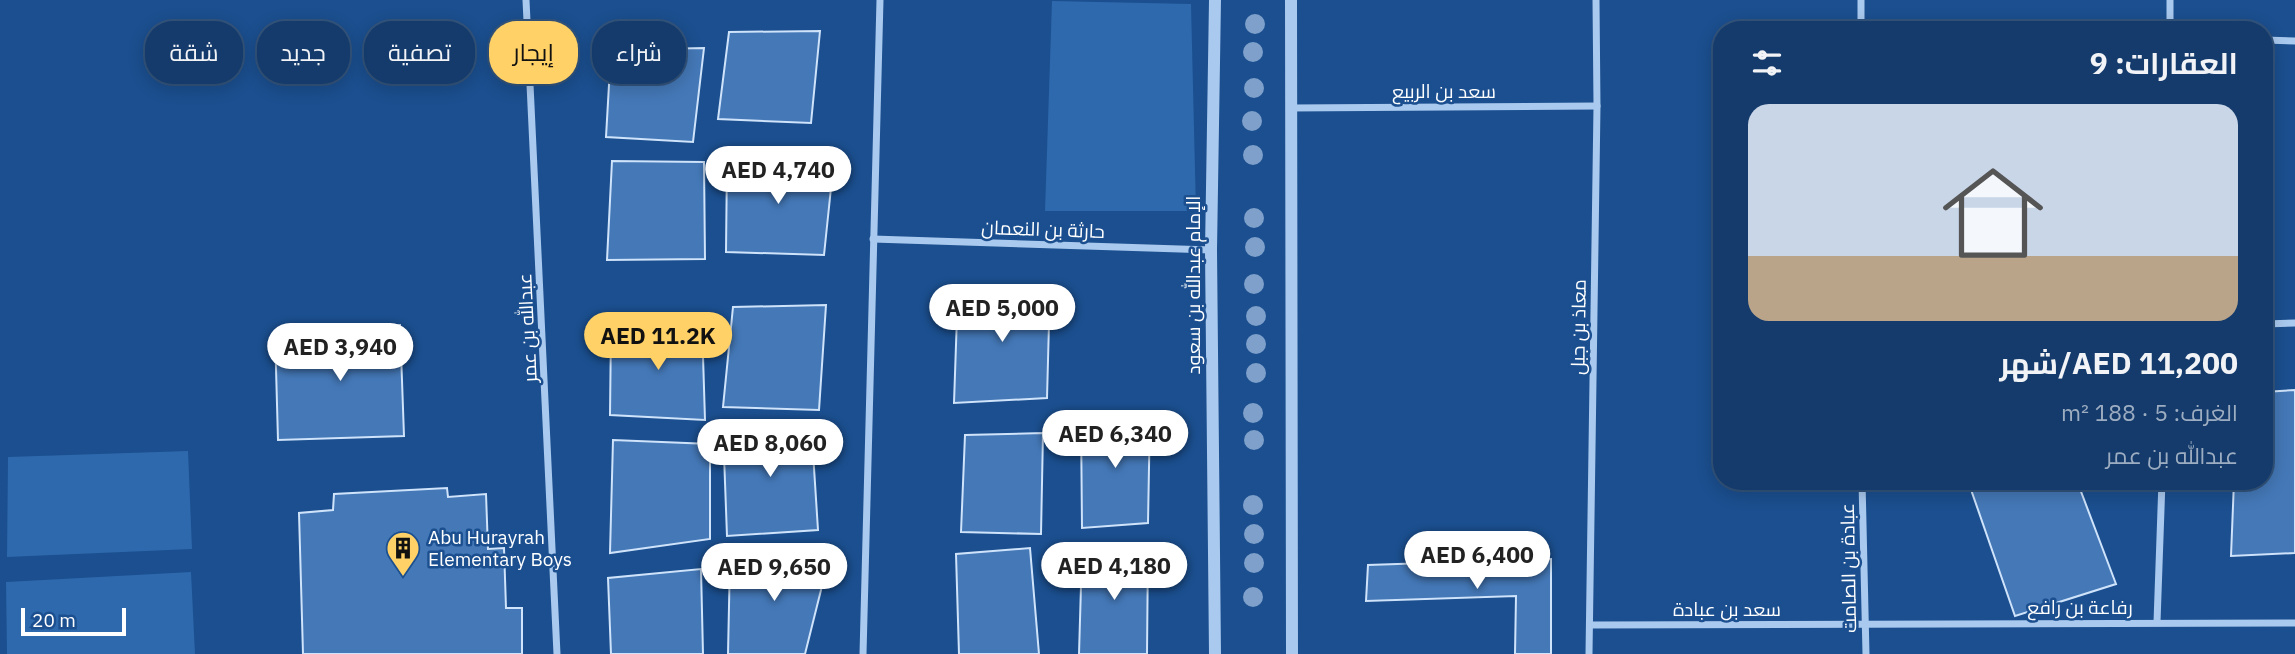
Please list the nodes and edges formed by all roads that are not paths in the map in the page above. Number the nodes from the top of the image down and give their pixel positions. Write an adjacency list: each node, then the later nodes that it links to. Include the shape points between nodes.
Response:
1 (526, 0): 24 (street, عبدالله بن عمر)
2 (880, 0): 14 (street)
3 (1214, 0): 15 (street, الإمام عبدالله بن سعود)
4 (1291, 0): 13 (street)
5 (1596, 0): 12 (street, معاذ بن جبل)
6 (1861, 0): 8 (street)
7 (2170, 0): 9 (street)
8 (1861, 21)
9 (2170, 21)
10 (2273, 40): 11 (street)
11 (2295, 41)
12 (1597, 106): 13 (street, سعد بن الربيع); 23 (street, معاذ بن جبل)
13 (1291, 108): 27 (street)
14 (873, 239): 15 (street, حارثة بن النعمان); 25 (street)
15 (1211, 250): 26 (street, الإمام عبدالله بن سعود)
16 (2273, 324): 17 (street)
17 (2295, 324)
18 (1862, 490): 22 (street, عبادة بن الصامت)
19 (2162, 490): 20 (street)
20 (2157, 622): 21 (street, رفاعة بن رافع); 22 (street, رفاعة بن رافع)
21 (2295, 623)
22 (1865, 624): 23 (street, سعد بن عبادة); 29 (street, عبادة بن الصامت)
23 (1590, 625): 28 (street, معاذ بن جبل)
24 (557, 654)
25 (863, 654)
26 (1215, 654)
27 (1292, 654)
28 (1589, 654)
29 (1866, 654)

